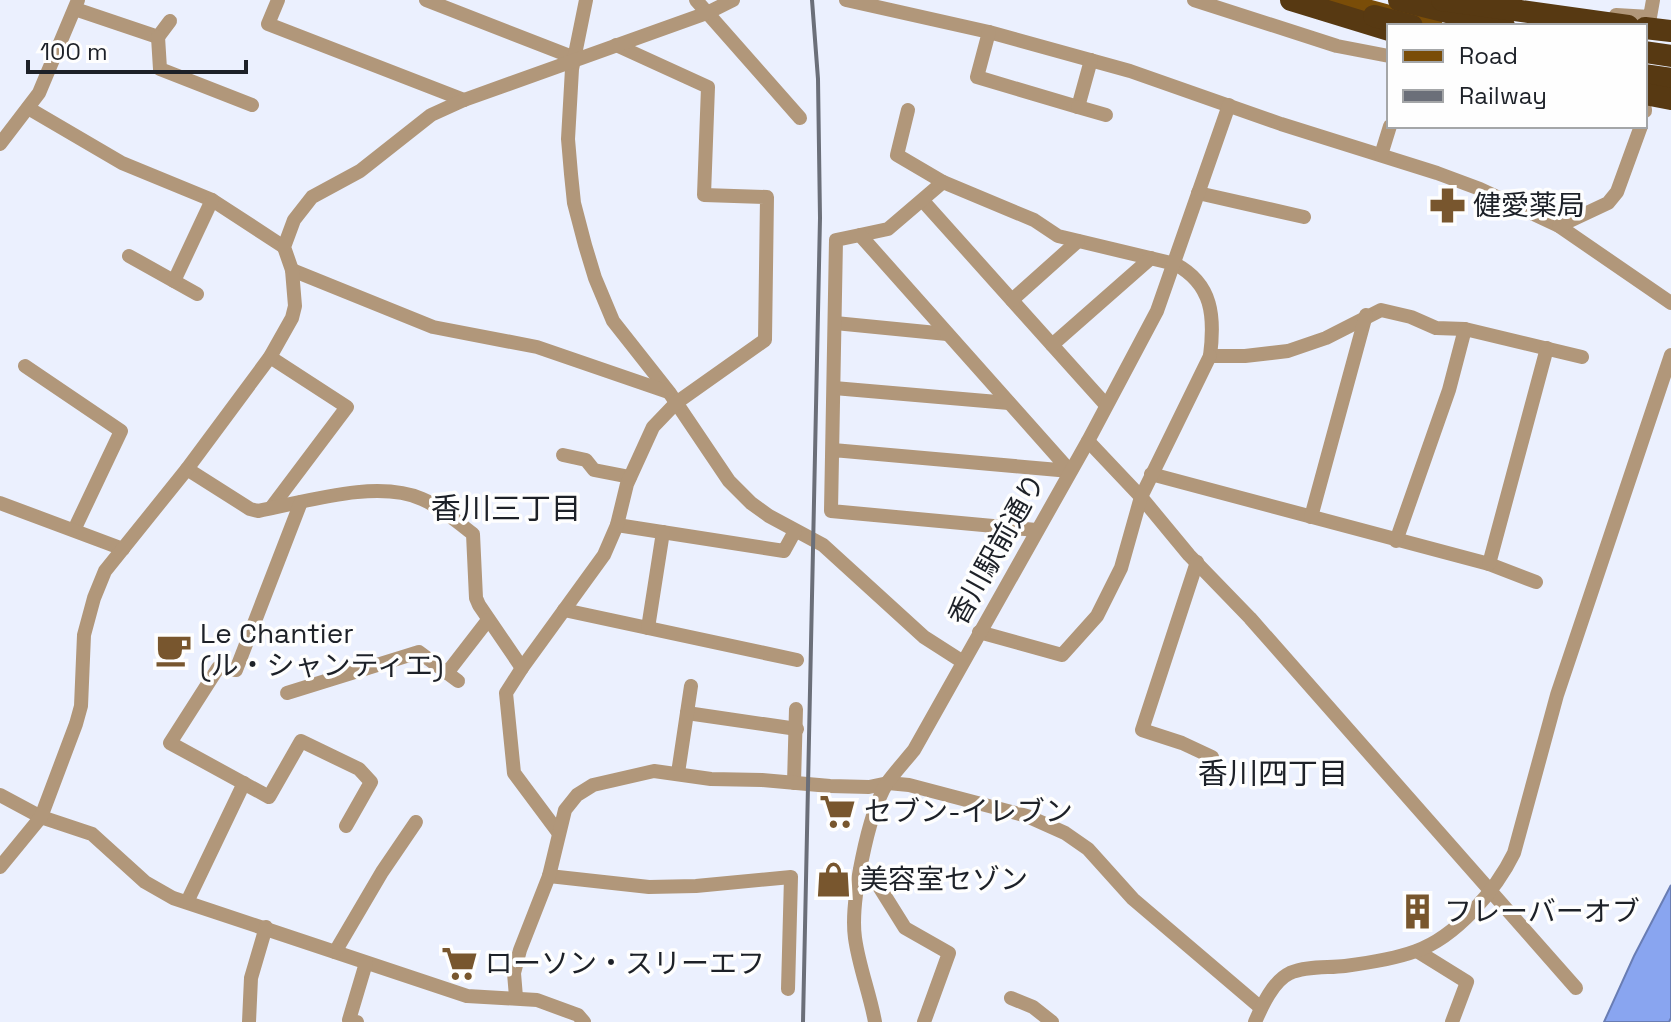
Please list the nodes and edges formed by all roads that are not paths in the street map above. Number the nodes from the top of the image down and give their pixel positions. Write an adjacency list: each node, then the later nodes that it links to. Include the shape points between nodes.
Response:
1 (278, 0): 40 (street, via 268,24)
2 (426, 0): 33 (street)
3 (586, 0): 33 (street)
4 (696, 0): 17 (street)
5 (733, 0): 17 (street)
6 (846, 0): 28 (street)
7 (1194, 0): 32 (street, via 1337,46)
8 (1291, 0): 26 (highway)
9 (1314, 0): 19 (highway)
10 (1337, 0): 20 (main road)
11 (1382, 0): 21 (main road)
12 (1399, 0): 22 (highway)
13 (1442, 0): 24 (highway, bridge)
14 (1653, 0): 15 (street, via 1650,17 1643,19)
15 (1515, 2): 23 (street)
16 (77, 4): 29 (street); 44 (street)
17 (707, 13): 30 (street); 47 (street)
18 (170, 21): 29 (street)
19 (1404, 24)
20 (1427, 24)
21 (1475, 24)
22 (1496, 24)
23 (1517, 24)
24 (1614, 24)
25 (1647, 28): 27 (highway)
26 (1387, 29)
27 (1671, 31)
28 (989, 32): 35 (street); 43 (street, via 977,77)
29 (158, 37): 41 (street, via 160,69)
30 (616, 45): 33 (street); 81 (street, via 708,87 704,195 767,197 765,340)
31 (1647, 55): 34 (highway)
32 (1387, 56)
33 (575, 58): 40 (street); 81 (street, via 568,139 574,203 585,245 613,321)
34 (1671, 59)
35 (1091, 60): 42 (street); 43 (street)
36 (1647, 73): 37 (highway)
37 (1671, 77)
38 (1647, 94): 39 (highway)
39 (1671, 99)
40 (464, 100): 60 (street, via 431,115 360,171 312,197 294,220)
41 (252, 105)
42 (1229, 105): 51 (street); 53 (street, 香川駅前通り)
43 (1078, 107): 46 (street)
44 (28, 108): 50 (street); 54 (street, via 122,163)
45 (908, 110): 52 (street, via 897,155)
46 (1106, 115)
47 (800, 118)
48 (1389, 128): 51 (street)
49 (1640, 128): 57 (street, via 1608,203)
50 (0, 144)
51 (1381, 155): 57 (street, via 1480,189)
52 (943, 182): 55 (street); 59 (street)
53 (1198, 193): 56 (street); 63 (street, 香川駅前通り)
54 (212, 200): 60 (street); 65 (street)
55 (923, 201): 58 (street, via 888,229); 67 (street)
56 (1304, 217)
57 (1559, 226): 68 (street)
58 (860, 235): 70 (street, via 836,240); 72 (street)
59 (1078, 241): 62 (street); 67 (street)
60 (284, 247): 64 (street)
61 (129, 256): 65 (street)
62 (1151, 258): 63 (street); 73 (street)
63 (1175, 264): 76 (street, via 1203,285 1212,306); 83 (street, 香川駅前通り, via 1157,311)
64 (292, 270): 77 (street, via 292,318); 81 (street, via 433,327 537,347)
65 (174, 281): 66 (street)
66 (197, 294)
67 (1012, 300): 73 (street)
68 (1671, 303)
69 (1366, 315): 71 (street, via 1381,310 1436,328); 76 (street, via 1326,338 1288,351); 95 (street)
70 (835, 323): 72 (street); 80 (street)
71 (1465, 329): 74 (street); 101 (street)
72 (947, 334): 82 (street)
73 (1052, 345): 83 (street)
74 (1547, 348): 78 (street); 104 (street)
75 (1671, 355): 131 (street, via 1557,695 1514,853)
76 (1210, 356): 89 (street)
77 (270, 357): 87 (street); 94 (street, via 347,407)
78 (1582, 357)
79 (25, 366): 97 (street, via 121,431)
80 (834, 388): 82 (street); 85 (street)
81 (673, 397): 90 (street); 99 (street, via 729,481 751,503)
82 (1009, 403): 88 (street)
83 (1106, 405): 84 (street, 香川駅前通り)
84 (1088, 441): 88 (street, 香川駅前通り); 91 (street)
85 (833, 450): 88 (street); 98 (street, via 831,511)
86 (563, 455): 90 (street, via 586,460 594,470)
87 (187, 469): 94 (street, via 250,509); 102 (street)
88 (1070, 471): 98 (street, 香川駅前通り)
89 (1151, 474): 91 (street); 95 (street)
90 (630, 477): 96 (street)
91 (1141, 497): 103 (street); 109 (street, via 1121,568 1097,616 1062,655)
92 (301, 502): 94 (street); 107 (street, via 403,492 433,505 473,534 476,598); 120 (street, via 236,670 218,668 170,743)
93 (0, 503): 97 (street)
94 (271, 508)
95 (1311, 517): 101 (street)
96 (617, 525): 100 (street); 106 (street, via 600,563)
97 (74, 530): 102 (street)
98 (1036, 530): 109 (street, 香川駅前通り)
99 (795, 531): 100 (street, via 784,551); 111 (street, via 823,545 924,637)
100 (663, 532): 108 (street)
101 (1396, 541): 104 (street)
102 (123, 549): 124 (street, via 105,571 94,598 84,635 81,706)
103 (1197, 562): 118 (street, via 1142,730); 131 (street)
104 (1489, 564): 105 (street)
105 (1536, 582)
106 (564, 610): 108 (street); 112 (street)
107 (488, 620): 112 (street); 114 (street, via 453,677 419,652)
108 (648, 628): 110 (street)
109 (979, 632): 111 (street, 香川駅前通り)
110 (797, 660)
111 (963, 662): 122 (street, 香川駅前通り, via 914,750)
112 (522, 668): 127 (street, via 506,693 514,773)
113 (691, 686): 116 (street)
114 (287, 693)
115 (796, 709): 117 (street)
116 (687, 713): 117 (street); 119 (street)
117 (797, 729): 121 (street)
118 (1212, 757)
119 (678, 773): 121 (street); 127 (street, via 654,771 593,785 565,810)
120 (244, 783): 126 (street, via 269,797 301,741 359,769 371,782); 132 (street)
121 (794, 783): 122 (street)
122 (888, 783): 129 (street, 香川駅前通り); 141 (street, via 1027,816 1065,833 1088,849 1133,899)
123 (0, 795): 124 (street)
124 (41, 817): 128 (street); 132 (street, via 92,834 145,882)
125 (416, 822): 135 (street)
126 (346, 826)
127 (558, 832): 130 (street)
128 (0, 867)
129 (860, 870): 145 (street, 香川駅前通り, via 854,936); 146 (street, via 870,872 905,928 949,953)
130 (549, 876): 138 (street, via 649,887 791,877); 139 (street, via 520,950 514,973)
131 (1491, 891): 134 (street, via 1446,935); 137 (street)
132 (187, 902): 133 (street)
133 (266, 927): 135 (street); 142 (street, via 251,978)
134 (1417, 951): 141 (street, via 1289,973); 148 (street, via 1467,982)
135 (335, 952): 136 (street)
136 (366, 963): 139 (street, via 467,996); 143 (street, via 349,1020)
137 (1576, 988)
138 (788, 989)
139 (516, 997): 144 (street, via 578,1015)
140 (1011, 998): 147 (street)
141 (1258, 1015)
142 (249, 1022)
143 (357, 1022)
144 (584, 1022)
145 (875, 1022)
146 (924, 1022)
147 (1052, 1022)
148 (1452, 1022)

